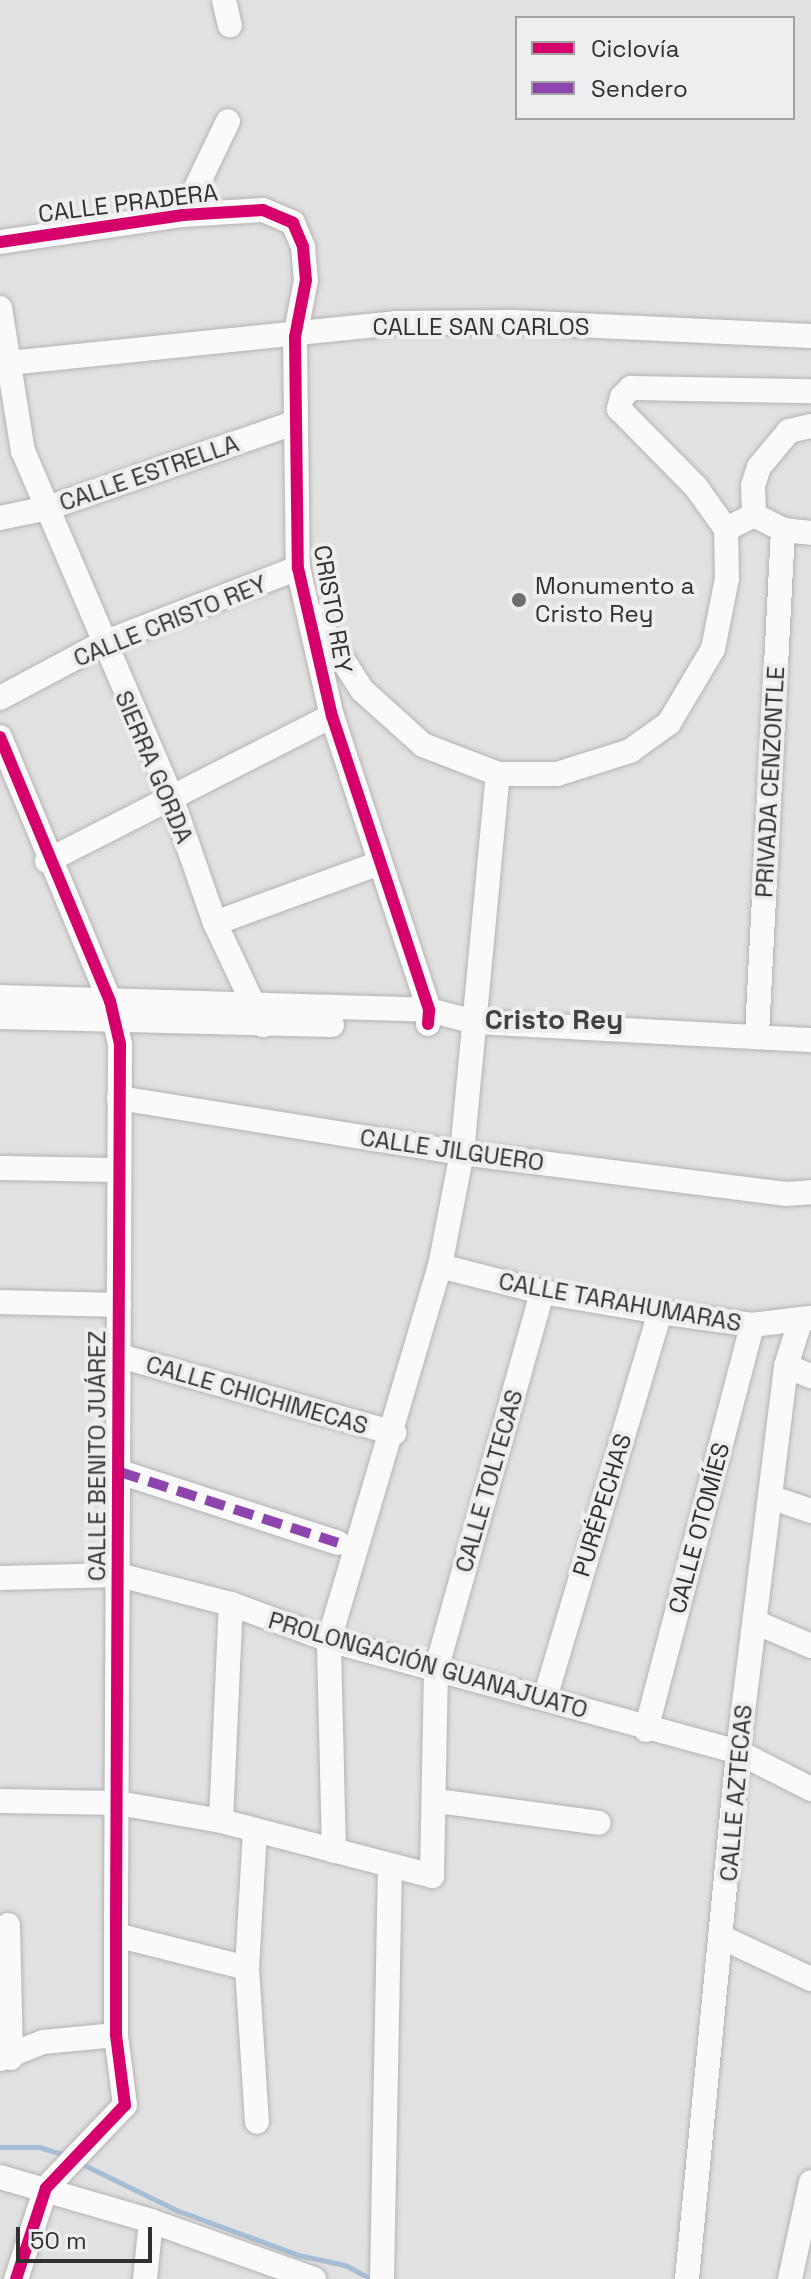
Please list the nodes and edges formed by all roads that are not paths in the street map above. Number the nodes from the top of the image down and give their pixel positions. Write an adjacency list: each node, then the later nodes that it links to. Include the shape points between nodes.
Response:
1 (224, 0): 2 (street)
2 (230, 25)
3 (228, 121): 5 (street, CALLE PRADERA)
4 (263, 210): 5 (street, CALLE PRADERA); 9 (street, CRISTO REY, via 293,223 303,247 306,280)
5 (183, 215): 6 (street, CALLE PRADERA)
6 (0, 242)
7 (0, 308): 10 (street, SIERRA GORDA)
8 (811, 336): 9 (street, CALLE SAN CARLOS, via 514,322 395,323)
9 (295, 337): 10 (street, CALLE SAN CARLOS); 12 (street, CRISTO REY)
10 (9, 363): 14 (street, SIERRA GORDA)
11 (811, 391): 18 (street, via 631,388 622,397 619,409 696,487)
12 (296, 422): 15 (street, CALLE ESTRELLA); 21 (street, CRISTO REY)
13 (811, 426): 16 (street, via 789,431 759,467)
14 (11, 454): 15 (street, SIERRA GORDA)
15 (48, 508): 17 (street, CALLE ESTRELLA); 23 (street, SIERRA GORDA)
16 (754, 515): 18 (street); 19 (street)
17 (0, 518)
18 (726, 529): 27 (street, via 727,578 713,649 669,723 630,751 557,774)
19 (783, 530): 20 (street); 38 (street, PRIVADA CENZONTLE)
20 (811, 533)
21 (298, 568): 22 (street, CRISTO REY); 23 (street, CALLE CRISTO REY)
22 (307, 605): 25 (street, CRISTO REY); 27 (street, via 362,690 423,745)
23 (101, 644): 24 (street, CALLE CRISTO REY); 28 (street, SIERRA GORDA)
24 (0, 698)
25 (332, 716): 28 (street); 30 (street, CRISTO REY)
26 (0, 737): 29 (street, CALLE BENITO JUÁREZ)
27 (498, 774): 37 (street)
28 (170, 794): 29 (street); 31 (street, SIERRA GORDA)
29 (47, 861): 33 (street, CALLE BENITO JUÁREZ)
30 (377, 864): 31 (street); 36 (street, CRISTO REY)
31 (215, 923): 34 (street, SIERRA GORDA)
32 (0, 997): 33 (street)
33 (113, 1011): 34 (street); 35 (street); 40 (street, CALLE BENITO JUÁREZ)
34 (260, 1016): 36 (street)
35 (0, 1017)
36 (435, 1017): 37 (street)
37 (475, 1022): 38 (street); 41 (street)
38 (757, 1034): 39 (street)
39 (811, 1040)
40 (119, 1098): 41 (street, CALLE JILGUERO); 43 (street, CALLE BENITO JUÁREZ)
41 (462, 1153): 44 (street, CALLE JILGUERO, via 785,1194); 45 (street)
42 (0, 1168): 43 (street)
43 (117, 1170): 48 (street, CALLE BENITO JUÁREZ)
44 (811, 1192)
45 (440, 1266): 46 (street, CALLE TARAHUMARAS); 55 (street)
46 (542, 1292): 49 (street, CALLE TARAHUMARAS); 66 (street, CALLE TOLTECAS)
47 (0, 1302): 48 (street)
48 (119, 1305): 52 (street, CALLE BENITO JUÁREZ)
49 (660, 1312): 51 (street, CALLE TARAHUMARAS); 67 (street, PURÉPECHAS)
50 (806, 1319): 51 (street, CALLE TARAHUMARAS); 53 (street, CALLE AZTECAS)
51 (752, 1325): 68 (street, CALLE OTOMÍES)
52 (120, 1356): 55 (street, CALLE CHICHIMECAS); 56 (street, CALLE BENITO JUÁREZ)
53 (786, 1366): 54 (street); 57 (street, CALLE AZTECAS)
54 (811, 1376)
55 (394, 1433): 64 (street)
56 (120, 1472): 59 (street); 60 (street, CALLE BENITO JUÁREZ)
57 (770, 1497): 58 (street); 63 (street, CALLE AZTECAS)
58 (811, 1511)
59 (338, 1543)
60 (119, 1575): 61 (street, PROLONGACIÓN GUANAJUATO); 62 (street, PROLONGACIÓN GUANAJUATO); 73 (street, CALLE BENITO JUÁREZ)
61 (0, 1578)
62 (231, 1604): 64 (street, PROLONGACIÓN GUANAJUATO); 74 (street)
63 (755, 1622): 65 (street); 69 (street, CALLE AZTECAS)
64 (329, 1640): 66 (street, PROLONGACIÓN GUANAJUATO); 77 (street)
65 (811, 1646)
66 (436, 1670): 67 (street, PROLONGACIÓN GUANAJUATO); 72 (street, CALLE TOLTECAS)
67 (545, 1698): 68 (street, PROLONGACIÓN GUANAJUATO)
68 (646, 1730): 69 (street, PROLONGACIÓN GUANAJUATO)
69 (738, 1752): 70 (street, PROLONGACIÓN GUANAJUATO); 81 (street, CALLE AZTECAS)
70 (811, 1789)
71 (0, 1801): 73 (street)
72 (437, 1801): 75 (street); 78 (street, CALLE TOLTECAS, via 432,1876)
73 (118, 1803): 74 (street); 80 (street, CALLE BENITO JUÁREZ)
74 (221, 1821): 76 (street)
75 (599, 1823)
76 (255, 1830): 77 (street); 82 (street)
77 (334, 1851): 78 (street)
78 (390, 1867): 94 (street)
79 (8, 1925): 85 (street)
80 (116, 1935): 82 (street); 84 (street, CALLE BENITO JUÁREZ)
81 (723, 1938): 83 (street); 95 (street, CALLE AZTECAS)
82 (247, 1968): 86 (street)
83 (811, 1979)
84 (116, 2035): 85 (street, via 43,2042); 88 (street, CALLE BENITO JUÁREZ, via 125,2105)
85 (5, 2059)
86 (257, 2122)
87 (0, 2177): 88 (street)
88 (53, 2181): 90 (street); 91 (street)
89 (811, 2182): 96 (street)
90 (142, 2217): 92 (street); 93 (street)
91 (16, 2279)
92 (145, 2279)
93 (314, 2279)
94 (382, 2279)
95 (687, 2279)
96 (790, 2279)

